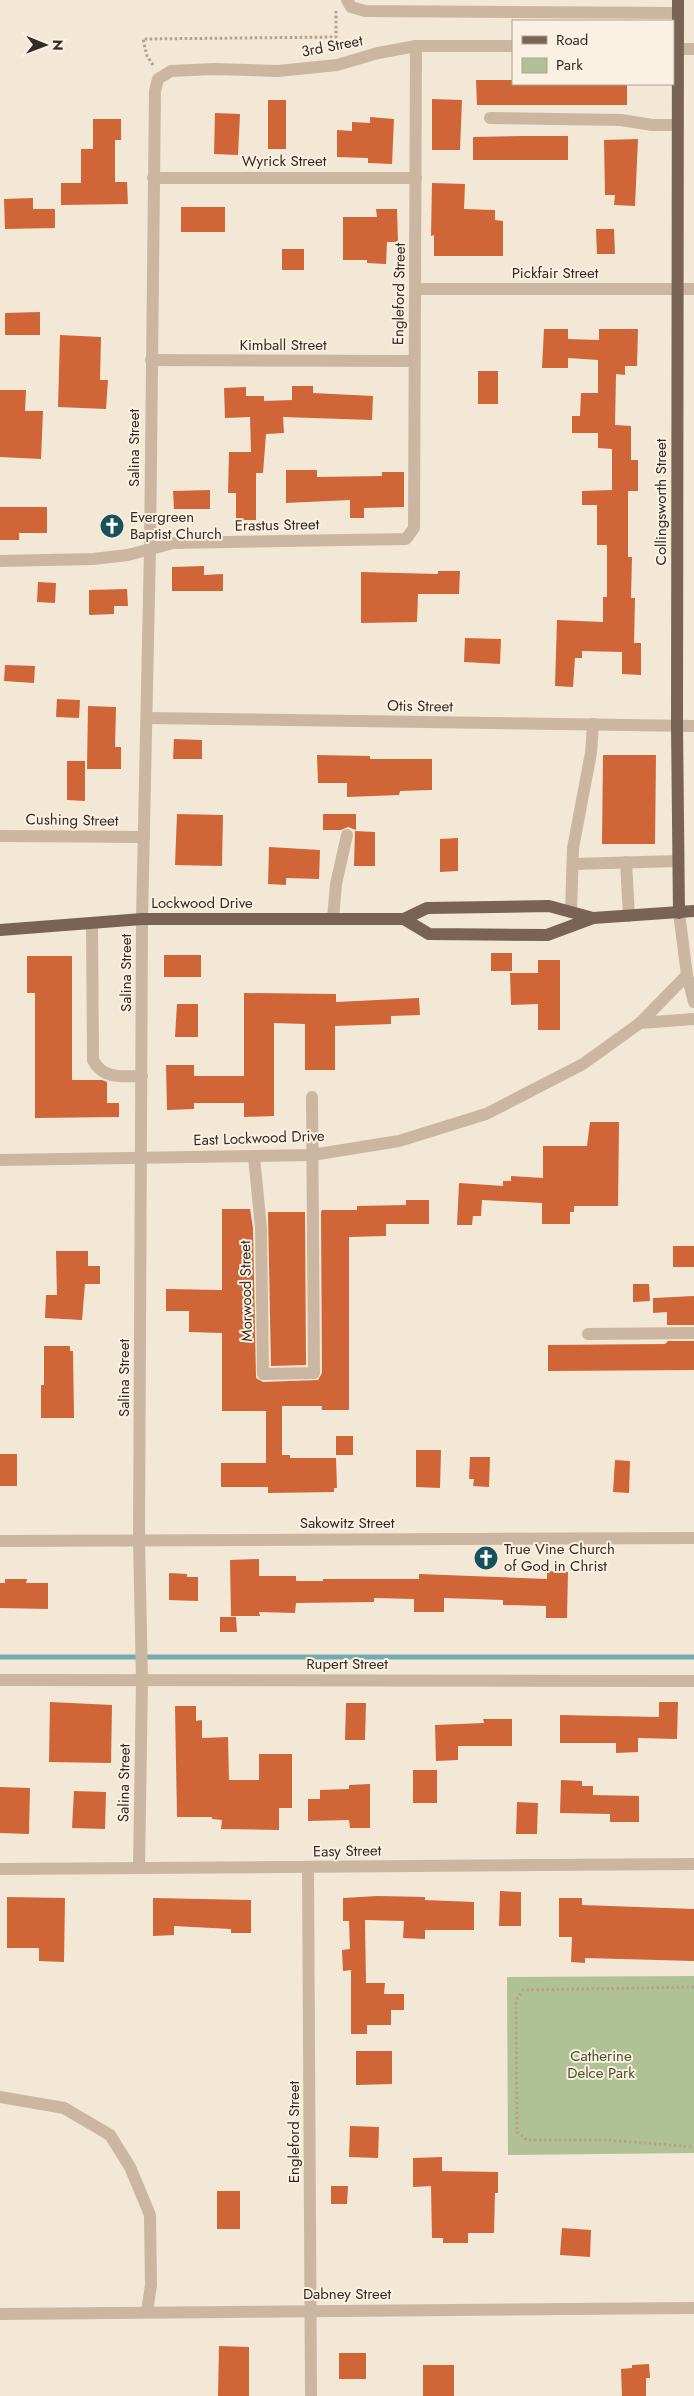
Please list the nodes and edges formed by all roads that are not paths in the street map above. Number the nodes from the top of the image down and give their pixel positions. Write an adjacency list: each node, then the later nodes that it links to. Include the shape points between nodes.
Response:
1 (347, 0): 4 (street, via 351,7 365,11)
2 (636, 0): 5 (street)
3 (678, 0): 6 (main road, Collingsworth Street)
4 (499, 6): 5 (street)
5 (636, 13): 6 (street)
6 (678, 13): 9 (main road, Collingsworth Street)
7 (416, 46): 8 (street, 3rd Street); 11 (street, 3rd Street, via 337,65 278,72 171,71); 15 (street, Engleford Street)
8 (512, 46)
9 (675, 49): 10 (street); 13 (main road, Collingsworth Street)
10 (694, 49)
11 (158, 79): 14 (street, Salina Street)
12 (490, 118): 13 (street, via 622,120)
13 (678, 125): 16 (main road, Collingsworth Street)
14 (153, 178): 15 (street, Wyrick Street); 19 (street, Salina Street)
15 (416, 178): 18 (street, Engleford Street)
16 (678, 289): 17 (street, Pickfair Street); 18 (street, Pickfair Street); 26 (main road, Collingsworth Street)
17 (694, 289)
18 (416, 290): 20 (street, Engleford Street)
19 (151, 360): 20 (street, Kimball Street); 22 (street, Salina Street)
20 (414, 361): 21 (street, Engleford Street, via 414,528)
21 (406, 539): 22 (street, Erastus Street, via 173,543)
22 (150, 549): 23 (street, Erastus Street, via 128,556 93,559); 24 (street, Salina Street)
23 (0, 561)
24 (146, 718): 25 (street, Otis Street); 30 (street, Salina Street)
25 (593, 724): 26 (street, Otis Street); 33 (street)
26 (677, 726): 27 (street, Otis Street); 31 (main road, Collingsworth Street)
27 (694, 726)
28 (347, 835): 39 (street, via 336,884)
29 (0, 836): 30 (street, Cushing Street)
30 (144, 837): 41 (street, Salina Street)
31 (677, 861): 32 (street); 36 (main road, Collingsworth Street)
32 (626, 862): 33 (street); 37 (street)
33 (573, 864): 35 (street)
34 (694, 911): 36 (main road, Lockwood Drive)
35 (571, 912): 38 (main road, Lockwood Drive); 40 (main road, Lockwood Drive, via 549,906 427,908)
36 (679, 913): 37 (main road, Lockwood Drive); 44 (street, Collingsworth Street)
37 (629, 916): 38 (main road, Lockwood Drive)
38 (593, 918): 40 (main road, Lockwood Drive, via 547,935 429,934)
39 (333, 919): 40 (main road, Lockwood Drive); 41 (main road, Lockwood Drive)
40 (404, 919)
41 (142, 920): 42 (main road, Lockwood Drive); 48 (street, Salina Street)
42 (92, 922): 43 (main road, Lockwood Drive); 48 (street, via 93,1060 98,1069 110,1076)
43 (0, 930)
44 (687, 975): 45 (street, Collingsworth Street); 47 (street, East Lockwood Drive)
45 (694, 1002)
46 (694, 1019): 47 (street)
47 (640, 1023): 50 (street, East Lockwood Drive, via 583,1064 486,1114 399,1141)
48 (142, 1076): 51 (street, Salina Street)
49 (312, 1097): 50 (street)
50 (312, 1155): 52 (street, East Lockwood Drive); 52 (street, Morwood Street, via 314,1373 263,1374 261,1228)
51 (142, 1157): 52 (street, East Lockwood Drive); 53 (street, East Lockwood Drive); 58 (street, Salina Street)
52 (254, 1157)
53 (0, 1160)
54 (694, 1333): 55 (street)
55 (588, 1334)
56 (694, 1538): 58 (street, Sakowitz Street)
57 (0, 1541): 58 (street, Sakowitz Street)
58 (140, 1541): 59 (street, Salina Street)
59 (142, 1675): 60 (street, Rupert Street); 61 (street, Rupert Street); 63 (street, Salina Street)
60 (0, 1680)
61 (694, 1681)
62 (694, 1864): 64 (street, Easy Street)
63 (139, 1868): 64 (street, Easy Street); 65 (street, Easy Street)
64 (308, 1868): 68 (street, Engleford Street)
65 (0, 1869)
66 (0, 2096): 69 (street, via 64,2108 110,2135 130,2168 150,2215 151,2285)
67 (694, 2308): 68 (street, Dabney Street)
68 (311, 2310): 69 (street, Dabney Street); 71 (street, Engleford Street)
69 (147, 2312): 70 (street, Dabney Street)
70 (0, 2314)
71 (311, 2396)

